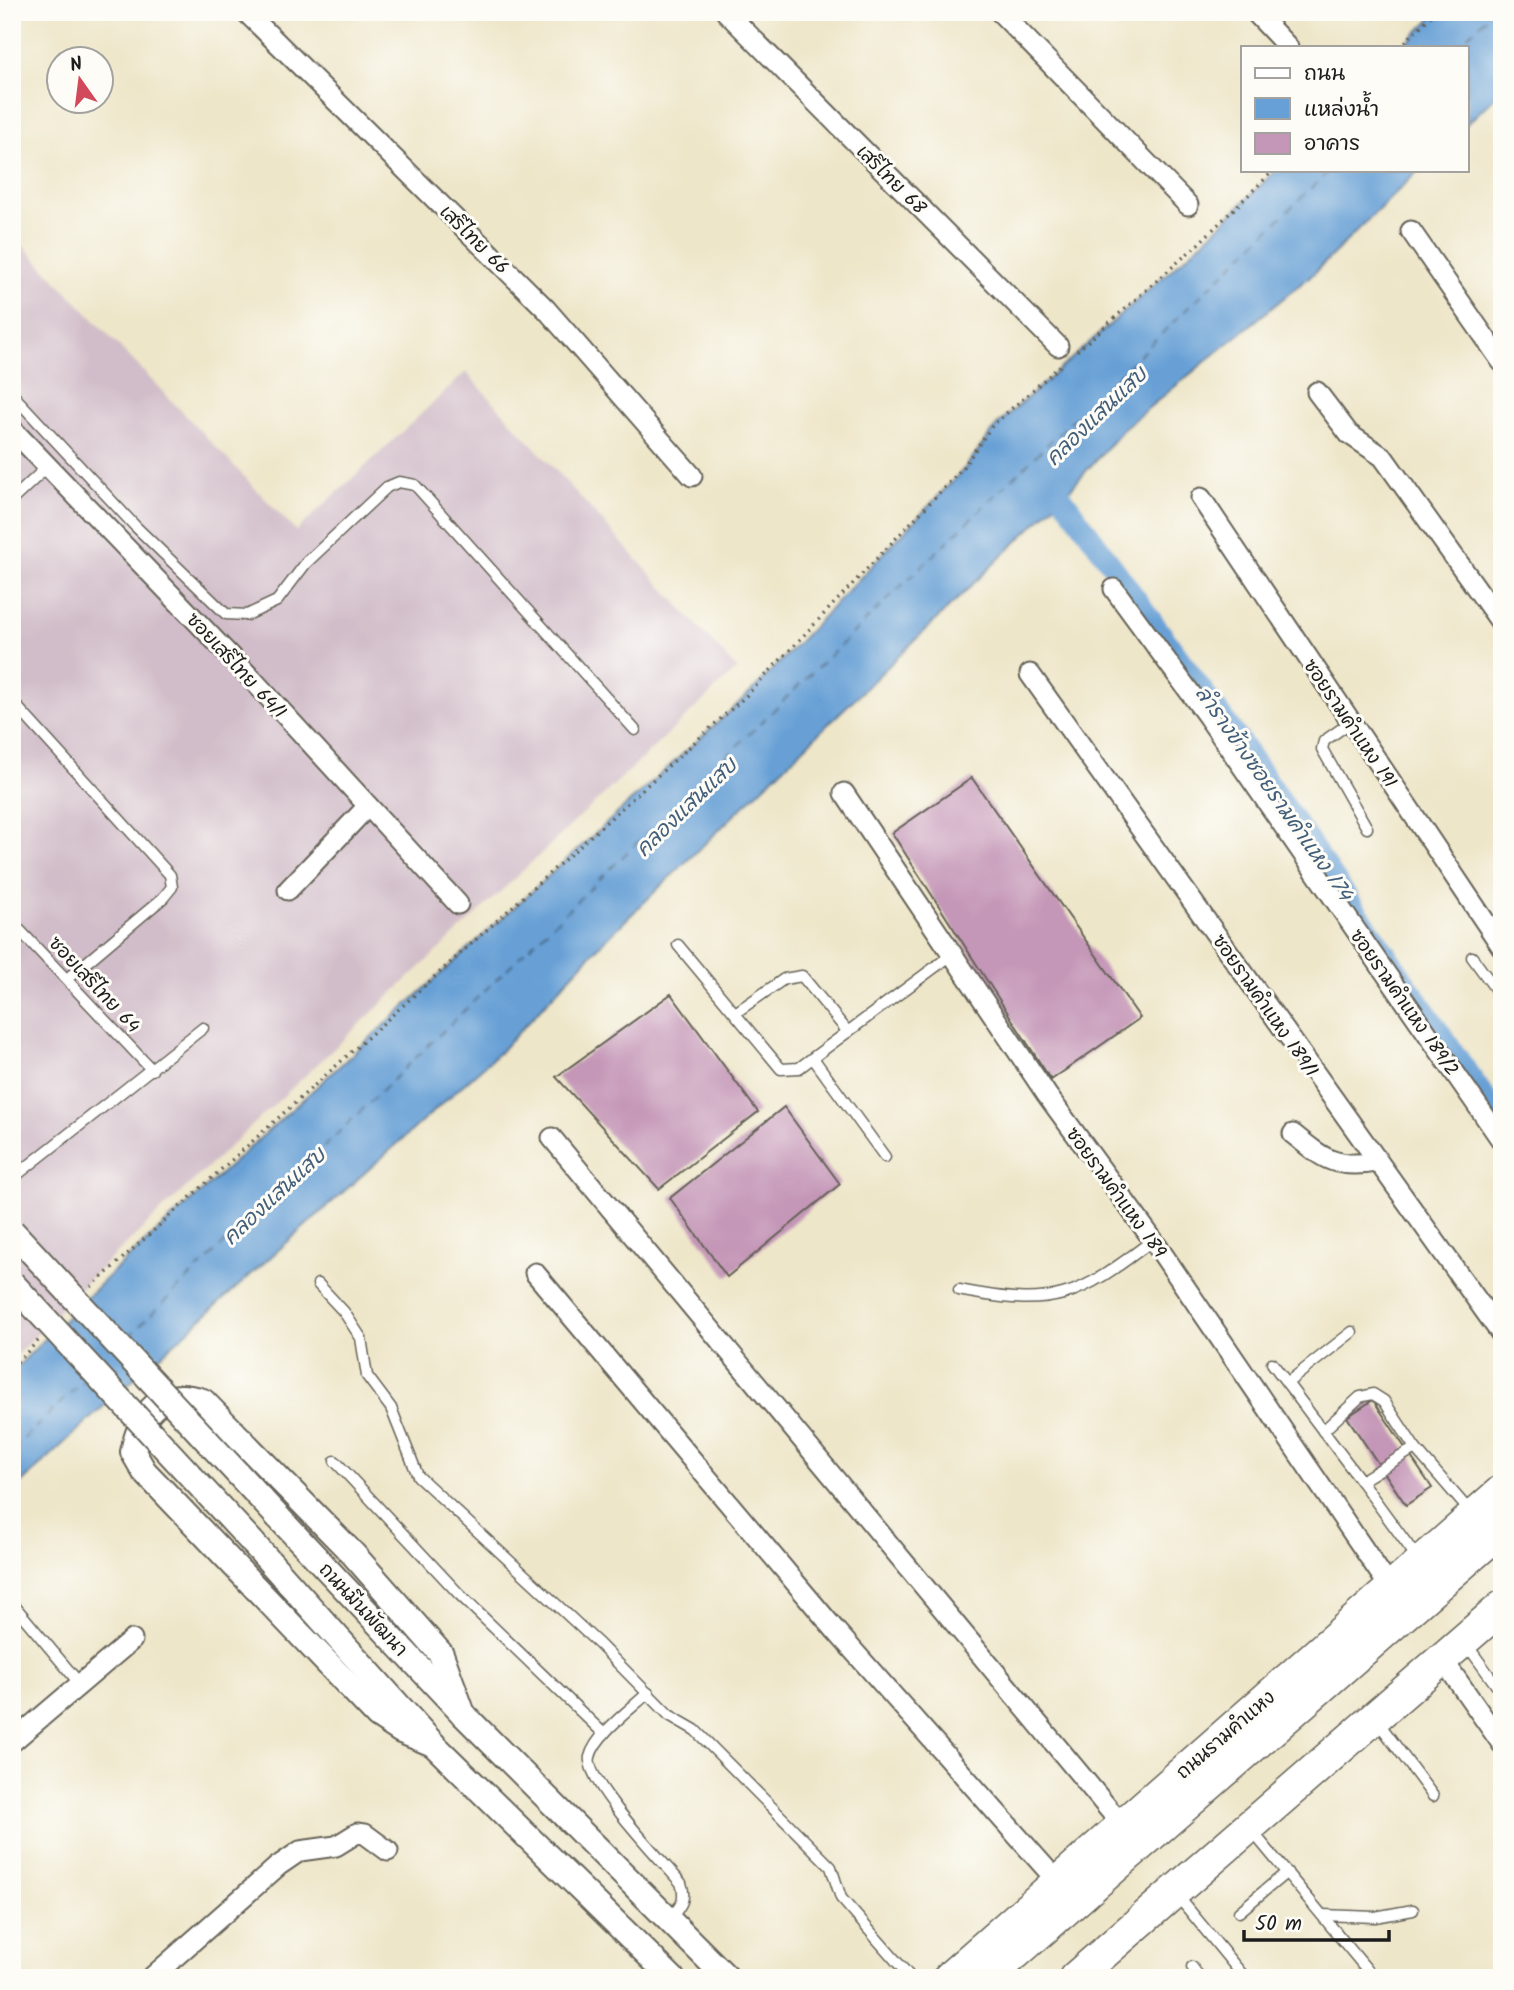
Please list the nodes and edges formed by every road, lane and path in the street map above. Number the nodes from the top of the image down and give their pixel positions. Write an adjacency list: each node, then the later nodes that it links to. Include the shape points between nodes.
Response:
1 (246, 12): 17 (street, เสรีไทย 66, via 546,309)
2 (726, 12): 11 (street, เสรีไทย 68)
3 (1000, 12): 9 (street)
4 (1255, 12): 6 (street)
5 (1435, 12): 7 (path)
6 (1287, 46)
7 (1401, 46)
8 (1272, 172): 11 (path, via 1195,247)
9 (1188, 205)
10 (1411, 230): 12 (street)
11 (1065, 354): 55 (path, via 992,426 961,470 747,695)
12 (1502, 362)
13 (1317, 392): 21 (street, via 1349,434 1383,457)
14 (12, 394): 25 (lane, via 135,526 226,614 247,615 277,601 306,564 387,487 399,482 415,485)
15 (12, 429): 16 (street, ซอยเสรีไทย 64/1)
16 (48, 466): 19 (lane); 27 (street, ซอยเสรีไทย 64/1)
17 (692, 476)
18 (1201, 498): 24 (street, ซอยรามคำแหง 191)
19 (12, 499)
20 (1114, 589): 45 (street, ซอยรามคำแหง 189/2)
21 (1502, 624)
22 (1030, 674): 47 (street, ซอยรามคำแหง 189/1)
23 (12, 701): 36 (lane, via 170,876 172,887 163,898)
24 (1351, 722): 28 (lane, via 1324,741 1322,749); 33 (street, ซอยรามคำแหง 191)
25 (635, 730)
26 (844, 793): 34 (street, ซอยรามคำแหง 189)
27 (368, 806): 29 (street); 30 (street, ซอยเสรีไทย 64/1)
28 (1367, 828)
29 (288, 890)
30 (458, 904)
31 (12, 922): 36 (lane, ซอยเสรีไทย 64)
32 (678, 945): 38 (lane)
33 (1502, 947)
34 (954, 953): 40 (lane); 50 (street, ซอยรามคำแหง 189, via 1047,1095)
35 (1472, 957): 37 (lane)
36 (68, 978): 42 (lane, ซอยเสรีไทย 64)
37 (1502, 998)
38 (735, 1013): 40 (lane, via 784,979 802,976); 41 (lane, via 781,1069 799,1068)
39 (203, 1028): 42 (lane)
40 (848, 1032): 41 (lane)
41 (813, 1058): 46 (lane)
42 (152, 1070): 48 (lane)
43 (1293, 1134): 47 (street, via 1334,1163)
44 (552, 1138): 86 (street)
45 (1502, 1141)
46 (885, 1157)
47 (1377, 1162): 58 (street, ซอยรามคำแหง 189/1)
48 (18, 1174)
49 (12, 1231): 79 (street, ถนนมีนพัฒนา, bridge)
50 (1153, 1240): 54 (lane, via 1102,1279 1065,1295 1029,1300); 71 (street, ซอยรามคำแหง 189)
51 (535, 1273): 90 (street, via 836,1631)
52 (12, 1283): 83 (street, ถนนมีนพัฒนา, bridge)
53 (318, 1284): 78 (lane, via 361,1338 367,1376 391,1408 418,1476)
54 (959, 1290)
55 (84, 1295)
56 (48, 1331): 60 (path)
57 (1352, 1332): 61 (lane)
58 (1502, 1335)
59 (1272, 1363): 61 (lane)
60 (12, 1367)
61 (1287, 1383): 62 (lane)
62 (1323, 1431): 63 (lane, via 1360,1398 1373,1394 1384,1401); 65 (lane)
63 (1415, 1448): 65 (lane); 67 (lane)
64 (335, 1461): 81 (lane, via 459,1594)
65 (1361, 1481): 70 (lane)
66 (1502, 1491): 67 (main road, ถนนรามคำแหง)
67 (1474, 1516): 70 (main road, ถนนรามคำแหง)
68 (1502, 1529): 104 (main road, ถนนรามคำแหง)
69 (1502, 1555): 105 (main road)
70 (1421, 1562): 71 (main road, ถนนรามคำแหง)
71 (1391, 1589): 86 (main road, ถนนรามคำแหง)
72 (12, 1603): 76 (lane)
73 (1502, 1607): 75 (main road)
74 (132, 1640): 76 (street)
75 (1453, 1650): 77 (lane); 80 (main road); 84 (street)
76 (80, 1684): 82 (street)
77 (1500, 1688)
78 (648, 1693): 81 (lane); 101 (lane, via 669,1715 695,1730 831,1867 841,1898)
79 (463, 1714): 83 (street, via 442,1654 354,1555 203,1401 176,1397 160,1401 148,1412 137,1429 133,1452 144,1471 378,1716); 95 (street, ถนนมีนพัฒนา)
80 (1376, 1718): 85 (lane); 87 (main road)
81 (604, 1734): 95 (lane, via 590,1757 602,1791 685,1893)
82 (12, 1742)
83 (433, 1744): 99 (street, ถนนมีนพัฒนา)
84 (1502, 1744)
85 (1433, 1796)
86 (1122, 1825): 90 (main road, ถนนรามคำแหง)
87 (1249, 1828): 89 (lane); 91 (main road)
88 (388, 1851): 98 (street, via 357,1833 336,1846 300,1852 278,1866)
89 (1287, 1872): 93 (lane); 94 (lane)
90 (1057, 1881): 96 (main road, ถนนรามคำแหง)
91 (1175, 1894): 106 (main road); 108 (lane)
92 (1413, 1910): 94 (lane, via 1375,1917)
93 (1239, 1912)
94 (1322, 1915): 109 (lane)
95 (669, 1921): 100 (street, ถนนมีนพัฒนา)
96 (989, 1942): 102 (main road, ถนนรามคำแหง); 103 (main road)
97 (1192, 1968): 107 (lane)
98 (151, 1978)
99 (672, 1978)
100 (727, 1978)
101 (911, 1978)
102 (949, 1978)
103 (979, 1978)
104 (987, 1978)
105 (1016, 1978)
106 (1074, 1978)
107 (1200, 1978)
108 (1245, 1978)
109 (1374, 1978)

